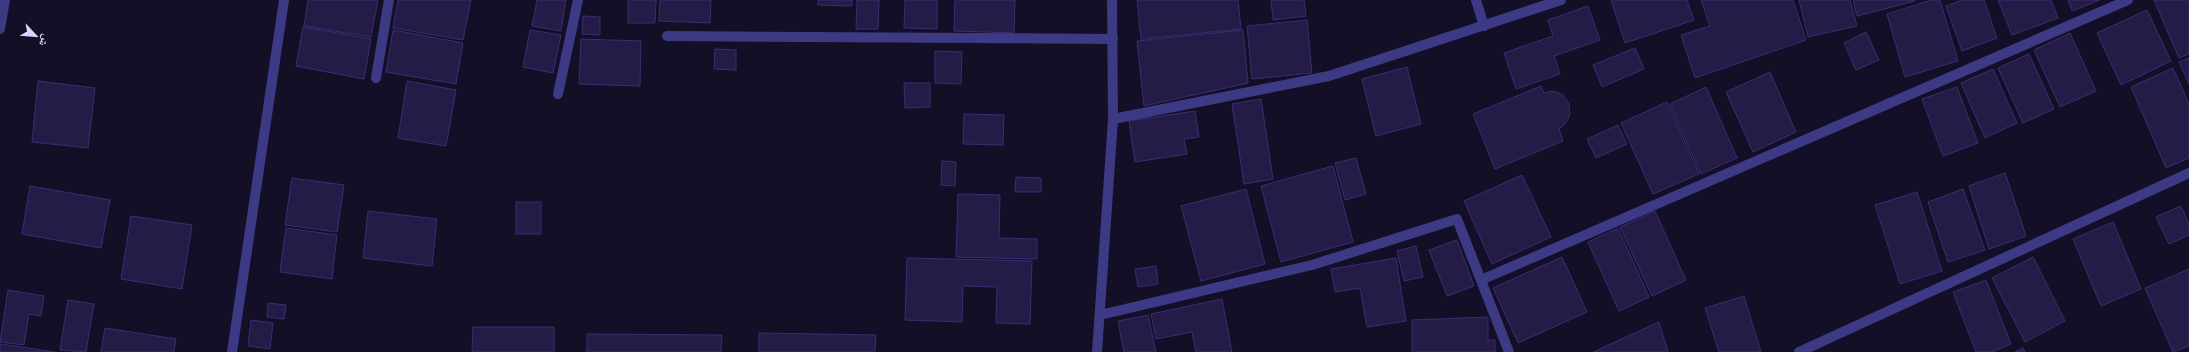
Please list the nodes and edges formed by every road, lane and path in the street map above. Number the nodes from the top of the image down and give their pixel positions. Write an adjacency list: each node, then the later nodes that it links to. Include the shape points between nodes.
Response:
1 (5, 0): 10 (street)
2 (284, 0): 19 (street)
3 (389, 0): 13 (street)
4 (578, 0): 14 (street)
5 (1112, 0): 12 (street)
6 (1476, 0): 9 (street)
7 (1561, 0): 9 (street)
8 (2128, 0): 17 (street)
9 (1484, 26): 15 (street, via 1329,76)
10 (0, 29)
11 (667, 36): 12 (street)
12 (1113, 39): 15 (street)
13 (376, 78)
14 (558, 94)
15 (1112, 118): 18 (street)
16 (2189, 173): 22 (street)
17 (1481, 280): 18 (street, via 1457,219 1312,265); 21 (street)
18 (1100, 315): 20 (street)
19 (232, 352)
20 (1097, 352)
21 (1509, 352)
22 (1798, 352)

